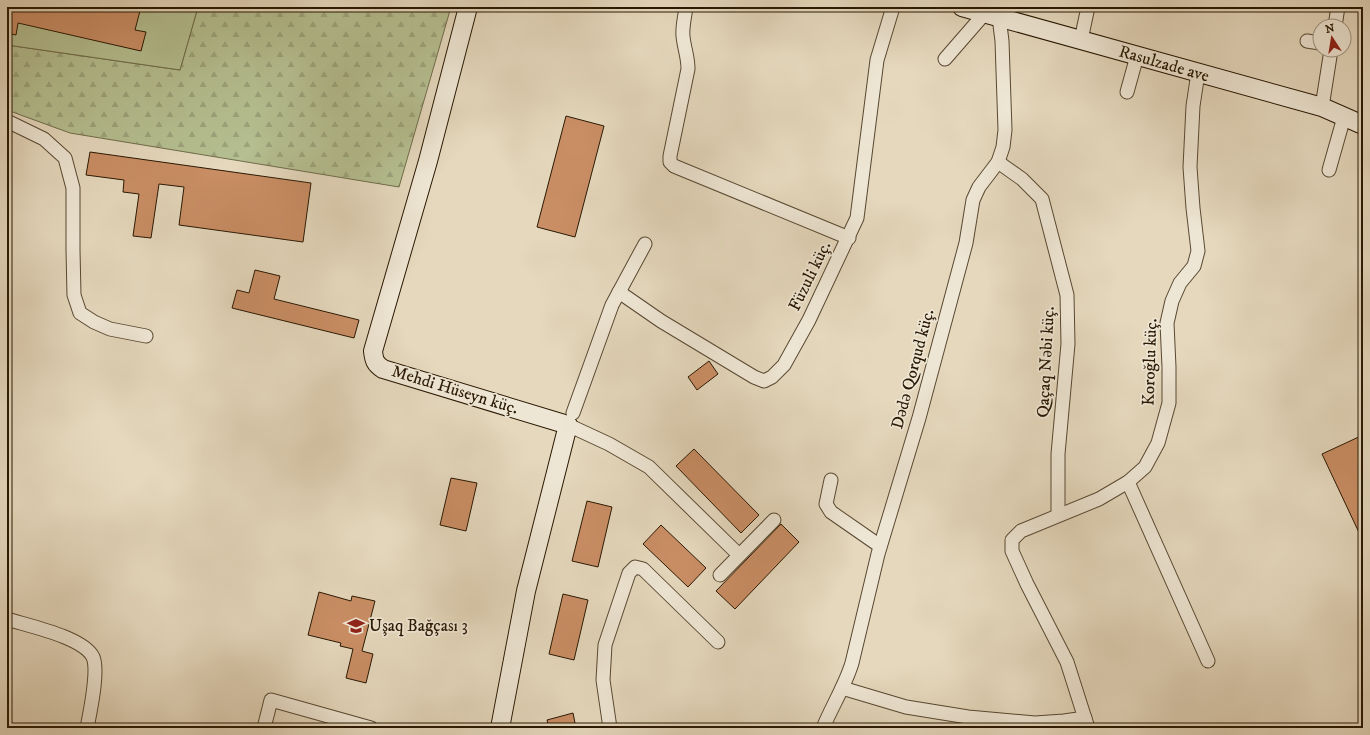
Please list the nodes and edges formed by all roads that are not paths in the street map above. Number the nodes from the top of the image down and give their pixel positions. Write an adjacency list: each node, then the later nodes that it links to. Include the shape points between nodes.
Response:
1 (468, 7): 27 (street, Mehdi Hüseyn küç., via 428,162 373,351 374,360 384,369)
2 (686, 7): 23 (street, via 683,34 688,69 670,162 674,166)
3 (892, 7): 23 (street, Füzuli küç., via 877,60 857,218)
4 (962, 7): 7 (street, Rasulzade ave)
5 (1088, 7): 9 (street)
6 (1338, 7): 8 (street)
7 (992, 15): 9 (street, Rasulzade ave); 14 (street); 21 (street, Dədə Qorqud küç., via 1002,41 1005,130)
8 (1336, 18)
9 (1080, 40): 12 (street, Rasulzade ave)
10 (1307, 41): 11 (street)
11 (1312, 42)
12 (1137, 56): 15 (street, Rasulzade ave); 16 (street)
13 (1330, 58): 17 (street)
14 (946, 59)
15 (1198, 73): 17 (street, Rasulzade ave); 29 (street, Koroğlu küç., via 1193,106 1190,167 1198,251 1194,266 1180,283 1170,308 1169,403 1158,443 1145,467)
16 (1127, 92)
17 (1322, 107): 18 (street, Rasulzade ave)
18 (1344, 117): 20 (street, Rasulzade ave); 22 (street)
19 (7, 121): 26 (street, via 44,139 65,158 73,188 74,295 80,313 110,329)
20 (1363, 125)
21 (998, 162): 30 (street, Qaçaq Nəbi küç., via 1022,179 1042,199 1067,295 1068,344 1058,454); 32 (street, Dədə Qorqud küç., via 973,200 964,250 919,418)
22 (1329, 170)
23 (849, 238): 25 (street, Füzuli küç., via 784,365 764,381 661,321)
24 (645, 244): 25 (street)
25 (619, 292): 27 (street)
26 (146, 336)
27 (571, 419): 33 (street, via 649,467); 43 (street, via 526,591)
28 (831, 480): 32 (street, via 826,504 831,512)
29 (1128, 482): 30 (street, Koroğlu küç., via 1099,499); 37 (street)
30 (1058, 516): 39 (street, Koroğlu küç., via 1021,531 1012,540 1012,551 1067,662)
31 (774, 520): 33 (street)
32 (880, 546): 38 (street, Dədə Qorqud küç., via 852,663)
33 (739, 554): 34 (street)
34 (720, 575)
35 (7, 619): 40 (street, via 73,639 85,646 93,658 95,675)
36 (718, 642): 44 (street, via 643,569 635,567 629,573 605,645 603,680)
37 (1208, 661)
38 (842, 688): 39 (street, via 906,707 968,717 1035,723); 45 (street, Dədə Qorqud küç.)
39 (1087, 723)
40 (88, 728)
41 (264, 728): 42 (street, via 271,700)
42 (371, 728)
43 (500, 728)
44 (610, 728)
45 (823, 728)

